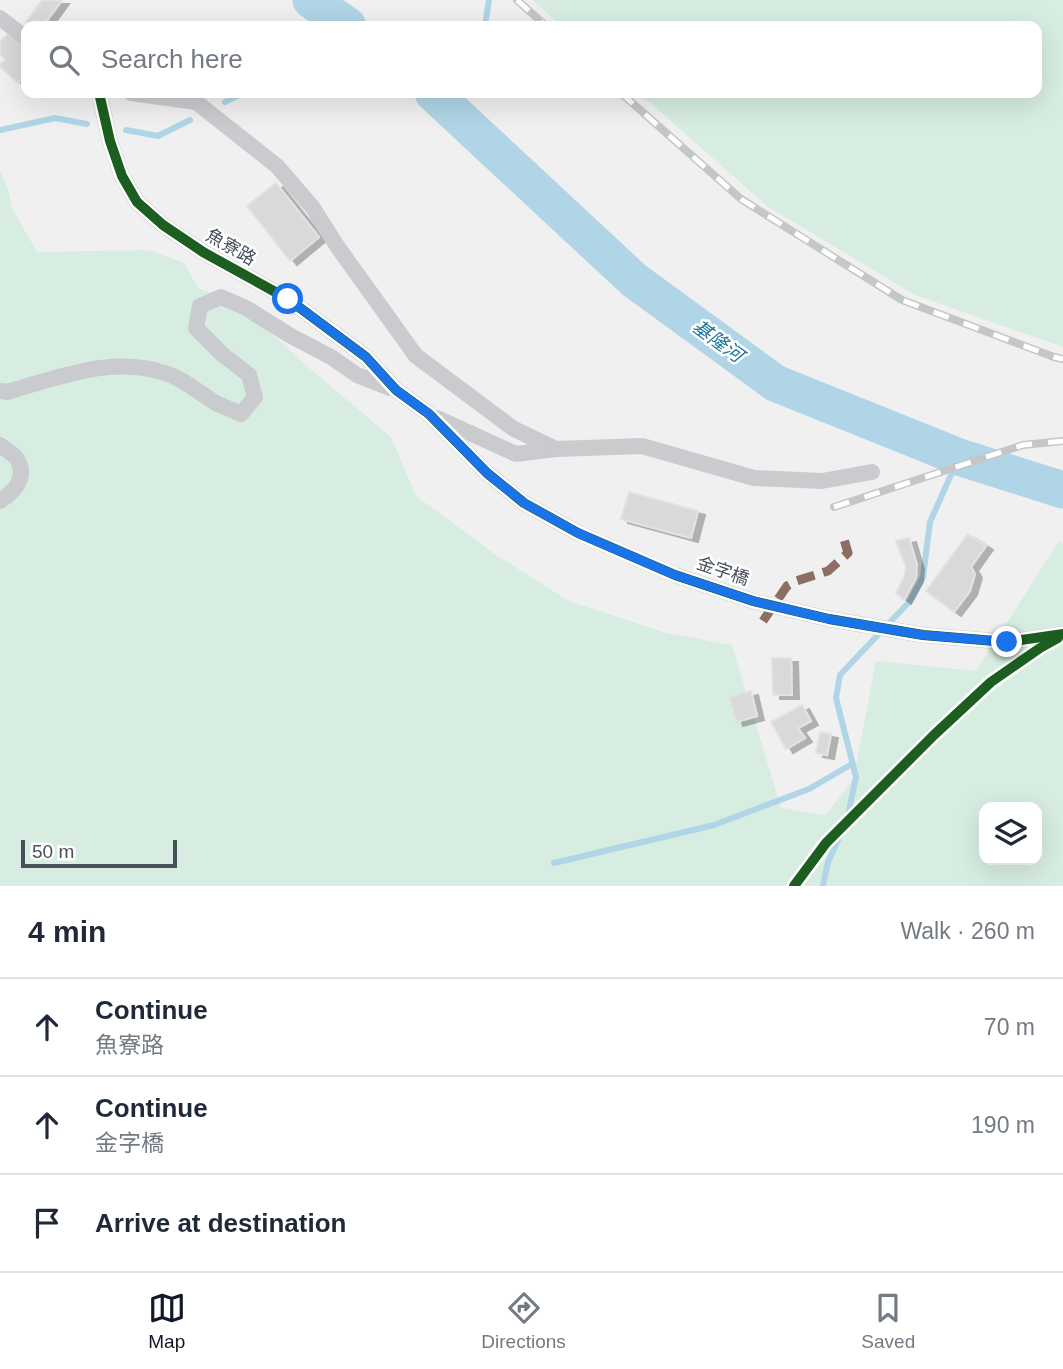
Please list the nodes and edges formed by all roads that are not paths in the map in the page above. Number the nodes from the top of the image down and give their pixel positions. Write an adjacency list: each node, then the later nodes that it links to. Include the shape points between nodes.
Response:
1 (0, 18): 2 (street)
2 (21, 34)
3 (167, 98): 10 (street, via 196,102 277,166 313,208 416,356 514,429)
4 (100, 99): 5 (street, 魚寮路, via 122,176 137,202 203,252 288,299 366,357)
5 (396, 390): 6 (street, 魚寮路, via 356,375 221,297 200,306 196,328 249,375 254,397 241,414 166,373 143,368 103,366); 7 (street, 魚寮路)
6 (0, 391)
7 (429, 414): 9 (street, 魚寮路); 10 (street, 魚寮路, via 516,454)
8 (0, 445): 12 (street, via 17,459 21,474 17,487)
9 (461, 448): 13 (street, 金字橋, via 524,503 578,533 675,575 753,601 923,635 1007,642)
10 (556, 449): 11 (street, 魚寮路, via 642,446 754,478 822,481)
11 (872, 472)
12 (0, 501)
13 (1063, 634)

